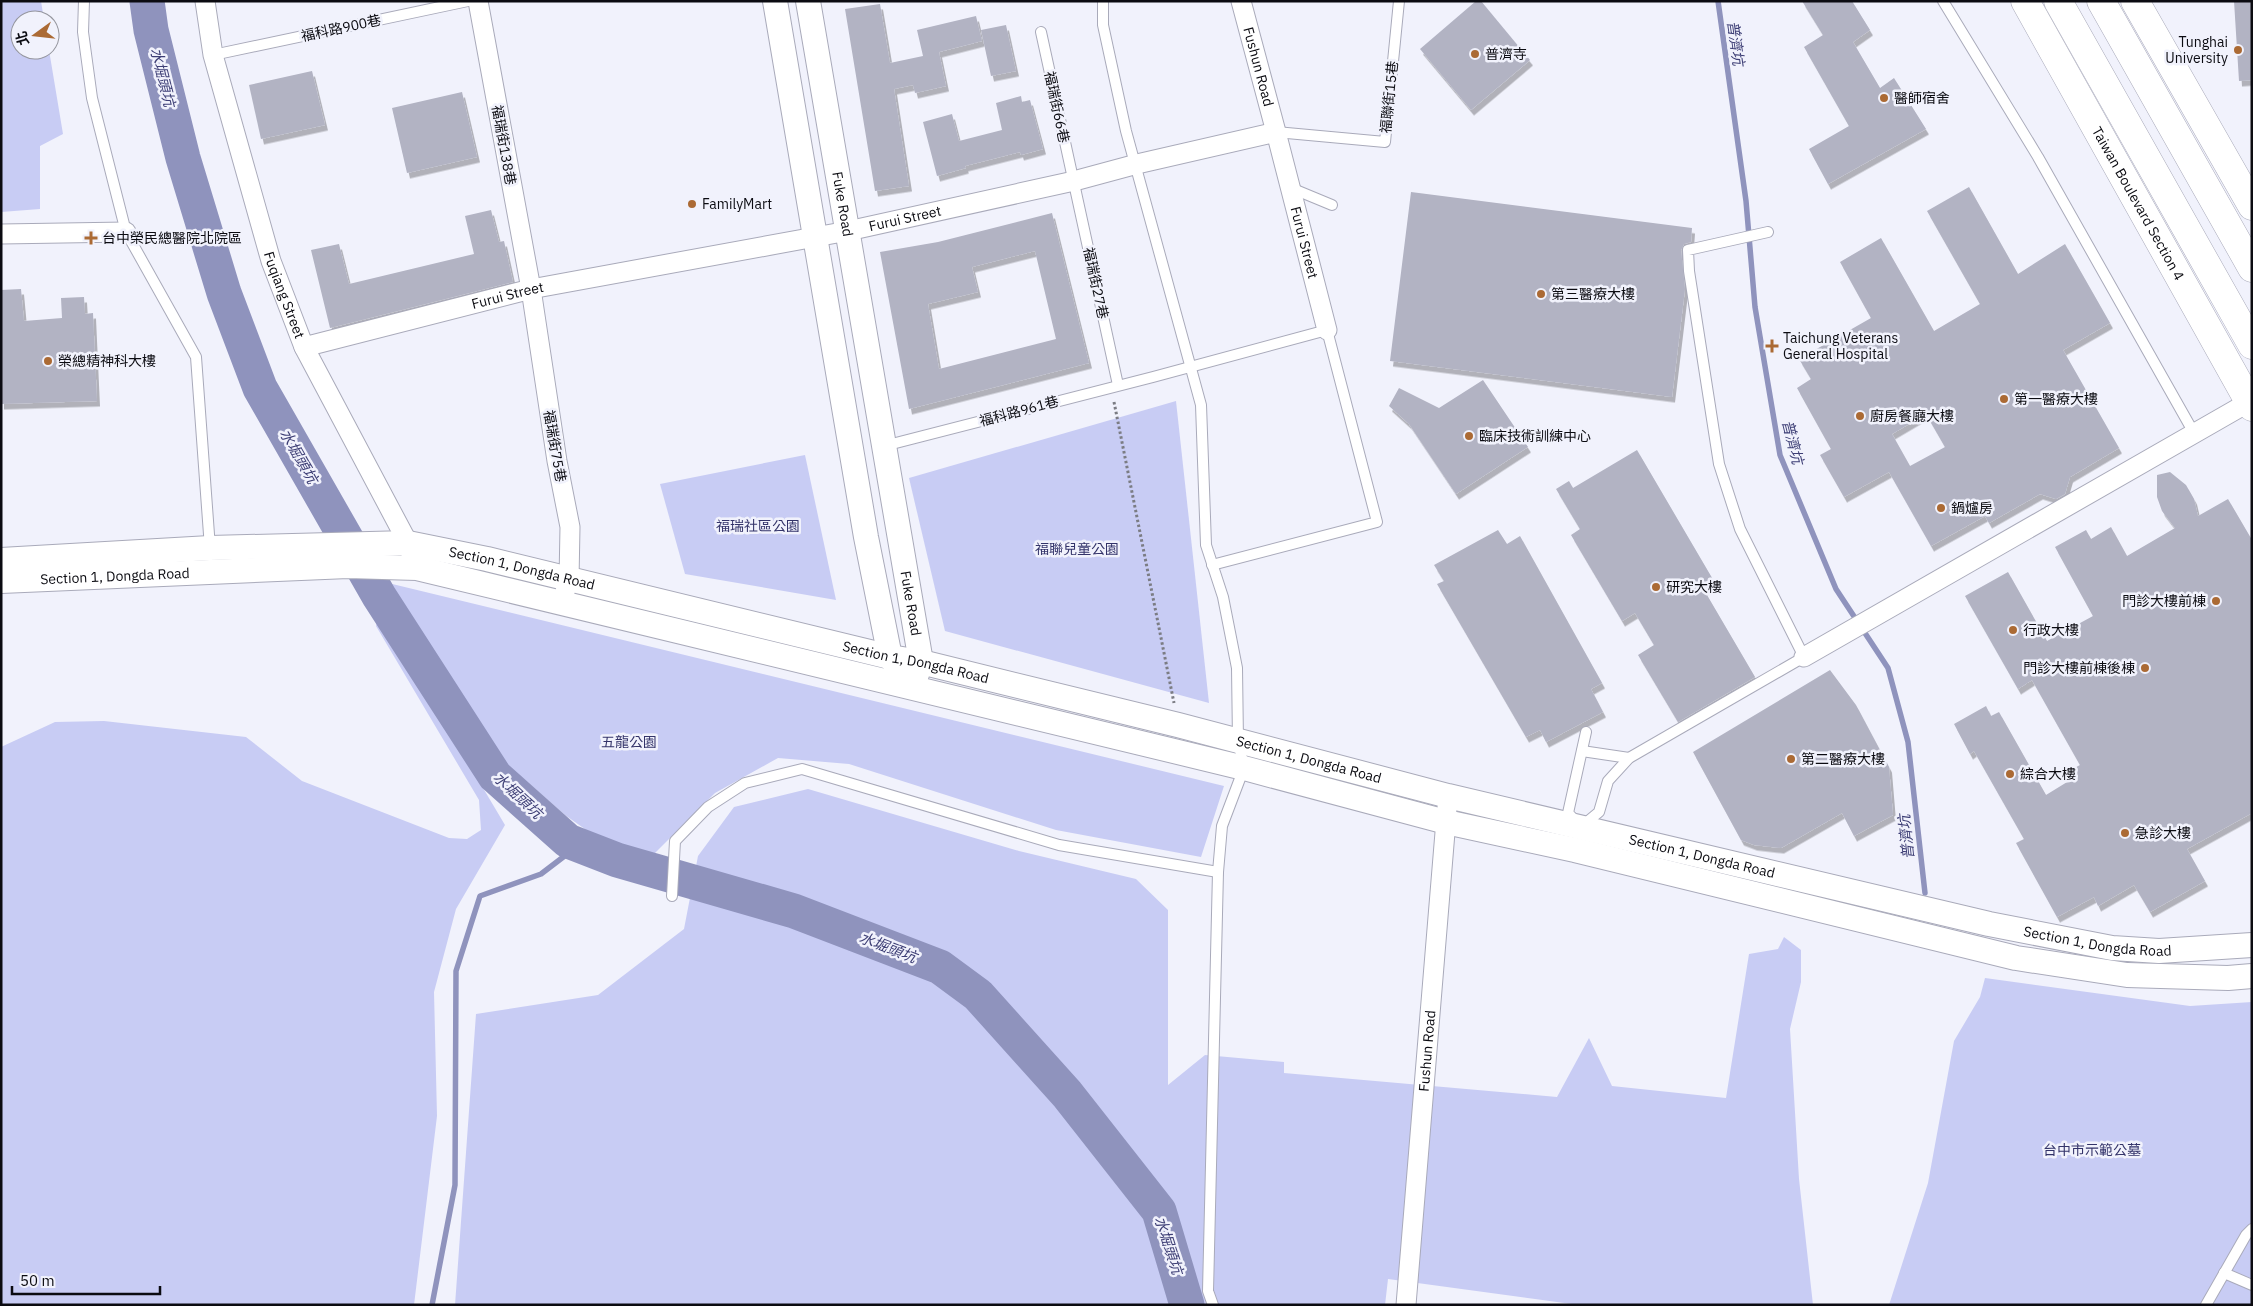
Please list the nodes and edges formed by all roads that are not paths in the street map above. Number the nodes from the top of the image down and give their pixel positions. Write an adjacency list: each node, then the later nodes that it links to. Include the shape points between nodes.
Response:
1 (84, 1): 24 (lane, via 83,32 92,98)
2 (205, 1): 16 (street, Fuqiang Street)
3 (468, 1): 16 (lane, 福科路900巷)
4 (478, 1): 29 (street, 福瑞街138巷)
5 (775, 1): 27 (street)
6 (808, 1): 23 (street, Fuke Road)
7 (1103, 1): 18 (lane, via 1103,25 1126,131)
8 (1241, 1): 17 (street, Fushun Road)
9 (1398, 1): 17 (lane, 福聯街15巷, via 1385,142)
10 (1944, 1): 36 (lane, via 2038,157)
11 (2025, 1): 35 (main road, Taiwan Boulevard Section 4)
12 (2058, 1): 31 (main road, Taiwan Boulevard Section 4)
13 (2100, 1): 28 (main road)
14 (2135, 1): 22 (main road)
15 (1041, 32): 19 (lane, 福瑞街66巷)
16 (213, 55): 32 (street, Fuqiang Street, via 271,261)
17 (1276, 132): 18 (street, Furui Street); 20 (street, Furui Street)
18 (1137, 164): 19 (street, Furui Street); 33 (lane)
19 (1074, 182): 23 (street, Furui Street); 34 (lane, 福瑞街27巷)
20 (1291, 188): 21 (lane); 30 (street, Furui Street)
21 (1332, 206)
22 (2252, 206)
23 (848, 231): 27 (street, Furui Street); 37 (street, Fuke Road)
24 (126, 232): 26 (street); 39 (lane, via 196,357)
25 (1768, 232): 47 (lane, via 1688,250 1689,271 1719,464 1740,529)
26 (1, 234)
27 (816, 238): 29 (street, Furui Street); 46 (street, via 866,537)
28 (2252, 268)
29 (531, 289): 32 (street, Furui Street); 43 (street, 福瑞街75巷, via 570,527)
30 (1327, 330): 33 (lane, 福科路961巷); 41 (lane, via 1377,522)
31 (2252, 345)
32 (304, 347): 38 (street, Fuqiang Street)
33 (1190, 368): 34 (lane, 福科路961巷); 41 (lane, via 1201,405 1206,546)
34 (1118, 385): 37 (lane, 福科路961巷)
35 (2250, 404): 36 (street)
36 (2194, 433): 47 (street)
37 (884, 446): 48 (street, Fuke Road)
38 (408, 543): 39 (street, Section 1, Dongda Road); 42 (street, Fuqiang Street); 43 (street, Section 1, Dongda Road)
39 (210, 548): 40 (street, Section 1, Dongda Road)
40 (1, 560)
41 (1212, 565): 51 (lane, via 1223,597 1237,668)
42 (416, 568): 44 (street, Section 1, Dongda Road, via 348,566); 45 (street, Section 1, Dongda Road)
43 (569, 580): 45 (street, 福瑞街75巷); 46 (street, Section 1, Dongda Road)
44 (1, 581)
45 (561, 603): 49 (street, Section 1, Dongda Road)
46 (890, 657): 48 (street, Section 1, Dongda Road); 49 (street)
47 (1804, 657): 53 (lane)
48 (921, 662): 49 (street, Fuke Road); 51 (street, Section 1, Dongda Road)
49 (912, 688): 54 (street, Section 1, Dongda Road)
50 (1586, 732): 52 (lane)
51 (1238, 741): 54 (lane); 55 (street, Section 1, Dongda Road)
52 (1582, 751): 53 (lane); 57 (lane, via 1568,813)
53 (1629, 758): 57 (lane, via 1608,781 1599,812)
54 (1244, 768): 56 (street, Section 1, Dongda Road); 59 (lane, via 1222,826)
55 (1448, 796): 56 (street, Fushun Road); 57 (street, Section 1, Dongda Road)
56 (1446, 822): 58 (street, Section 1, Dongda Road); 67 (street, Fushun Road)
57 (1580, 827): 58 (street); 61 (street, Section 1, Dongda Road, via 1989,924 2112,948 2159,951)
58 (1574, 850): 62 (street, Section 1, Dongda Road, via 2016,958 2127,975)
59 (1218, 872): 60 (lane, via 1059,846 802,769 745,783 708,806 674,841); 66 (lane, via 1208,1291)
60 (672, 896)
61 (2252, 945)
62 (2252, 976)
63 (2252, 1229): 64 (lane)
64 (2224, 1273): 65 (lane); 68 (lane)
65 (2252, 1286)
66 (1213, 1305)
67 (1406, 1305)
68 (2206, 1305)

